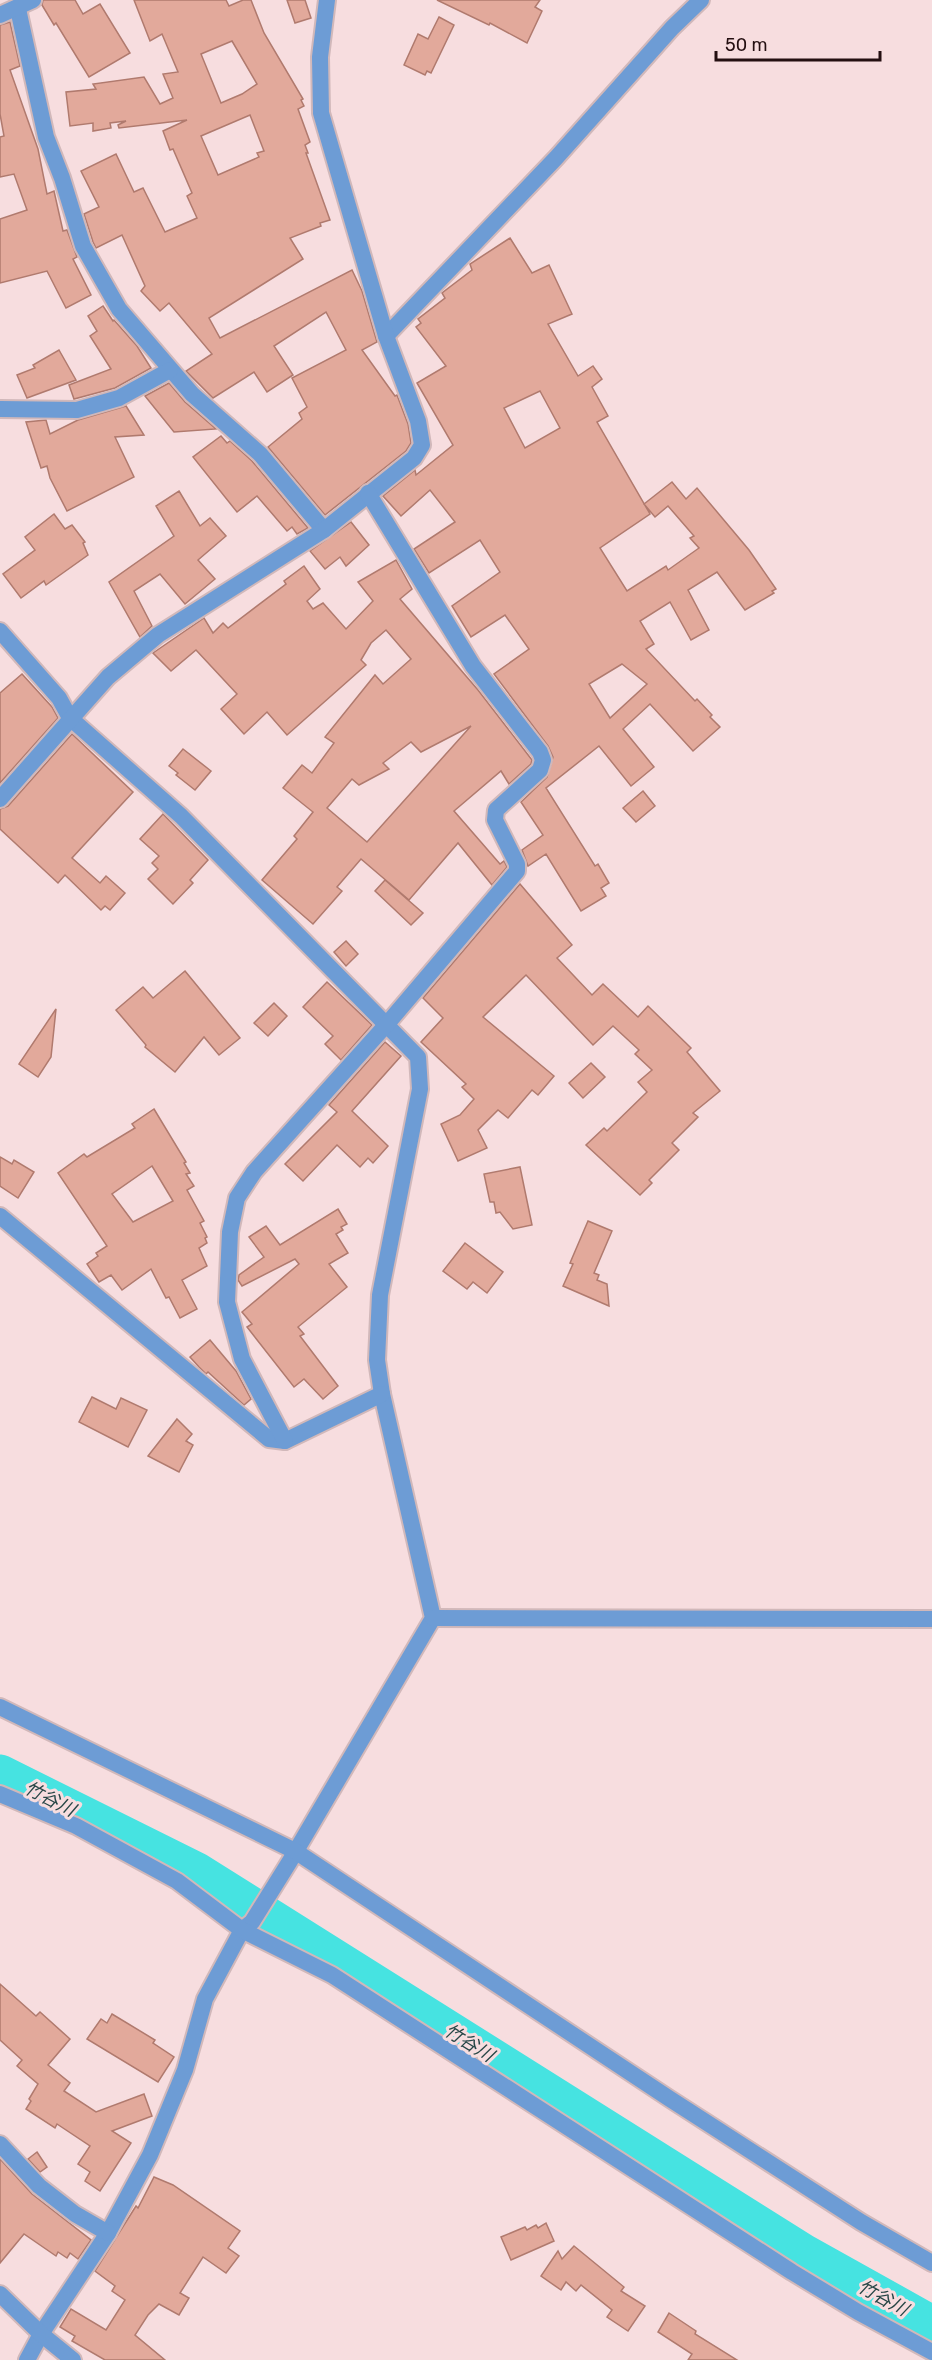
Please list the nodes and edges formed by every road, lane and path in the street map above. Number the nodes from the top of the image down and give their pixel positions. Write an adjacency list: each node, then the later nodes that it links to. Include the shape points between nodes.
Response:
1 (33, 0): 4 (street)
2 (327, 0): 6 (street, via 320,57 321,113)
3 (700, 0): 6 (street)
4 (18, 9): 5 (street); 7 (street, via 46,137 83,246 119,309)
5 (0, 15)
6 (386, 336): 9 (street, via 418,420 422,445 414,458)
7 (170, 370): 8 (street, via 119,398 77,410); 10 (street, via 260,454)
8 (0, 409)
9 (368, 493): 10 (street); 14 (street, via 473,666 543,760 540,770 496,810 495,820 517,871)
10 (324, 531): 12 (street, via 158,635 108,677)
11 (0, 631): 12 (street, via 59,698)
12 (70, 718): 13 (street); 14 (street, via 181,816)
13 (0, 799)
14 (387, 1024): 16 (street, via 418,1057 420,1089 380,1294 377,1360); 17 (street, via 254,1172 237,1198 230,1232 227,1302 242,1359)
15 (0, 1216): 17 (street, via 269,1439)
16 (382, 1394): 17 (street); 18 (street)
17 (285, 1441)
18 (433, 1618): 19 (street); 22 (street)
19 (932, 1619)
20 (0, 1707): 22 (street)
21 (0, 1794): 23 (street, via 76,1826 177,1881)
22 (292, 1856): 23 (street); 26 (street, via 861,2222)
23 (247, 1926): 25 (street, via 206,1999 185,2070 150,2155); 29 (street, via 332,1975 792,2272)
24 (0, 2144): 25 (street, via 39,2186)
25 (108, 2233): 28 (street)
26 (932, 2263)
27 (0, 2294): 28 (street)
28 (41, 2334): 30 (street); 31 (street)
29 (932, 2352)
30 (27, 2360)
31 (73, 2360)

